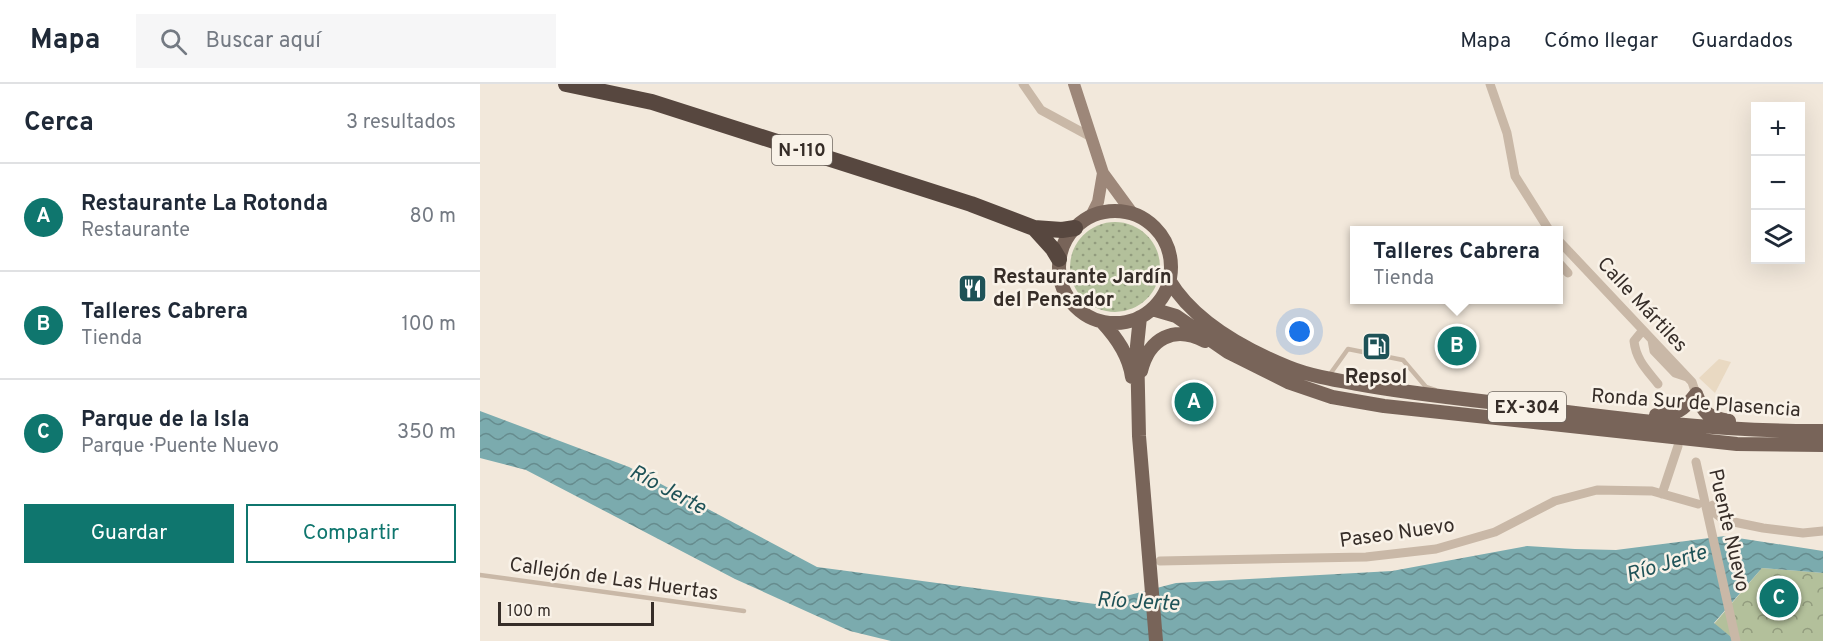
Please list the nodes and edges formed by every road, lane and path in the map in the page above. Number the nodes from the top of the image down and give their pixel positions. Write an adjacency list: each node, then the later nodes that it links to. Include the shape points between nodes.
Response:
1 (566, 84): 10 (highway, N-110, via 652,102 971,204)
2 (1023, 84): 5 (street, via 1041,110)
3 (1074, 84): 5 (main road)
4 (1490, 84): 9 (street, via 1507,133 1515,176)
5 (1091, 137): 6 (main road)
6 (1103, 173): 7 (main road); 8 (main road)
7 (1133, 214): 8 (main road, via 1116,211); 16 (main road, via 1153,226 1166,245 1171,268)
8 (1091, 216): 11 (main road)
9 (1546, 226)
10 (1034, 228): 11 (highway, N-110); 13 (highway, N-110)
11 (1075, 228): 13 (main road, via 1064,242)
12 (1563, 247): 19 (street, Calle Mártiles)
13 (1059, 260): 18 (main road, via 1059,276 1069,299 1087,316)
14 (1563, 267): 15 (street)
15 (1568, 273)
16 (1169, 280): 17 (main road, via 1163,296); 21 (main road, Ronda Sur de Plasencia / EX-304, via 1189,308 1236,341 1289,367)
17 (1146, 313): 18 (main road, Ronda Sur de Plasencia / EX-304, via 1122,323); 20 (main road, Ronda Sur de Plasencia / EX-304, via 1176,316); 23 (main road, via 1137,346)
18 (1102, 322): 26 (main road, via 1114,335 1131,368)
19 (1643, 330): 22 (street, via 1634,347 1642,365); 24 (street, Calle Mártiles, via 1652,339 1654,351 1675,374 1692,382)
20 (1228, 352): 23 (main road, via 1196,336 1181,333 1165,337 1149,350); 30 (main road, Ronda Sur de Plasencia / EX-304, via 1288,382 1332,397 1384,406 1737,444)
21 (1327, 379): 25 (main road, Ronda Sur de Plasencia / EX-304); 25 (lane, via 1348,349 1403,360 1426,387)
22 (1658, 384)
23 (1138, 388): 26 (main road)
24 (1696, 394): 27 (main road, via 1687,407 1674,414); 29 (main road, via 1703,411 1713,418)
25 (1463, 399): 27 (main road, Ronda Sur de Plasencia / EX-304)
26 (1138, 414): 40 (main road)
27 (1613, 417): 29 (main road, Ronda Sur de Plasencia / EX-304)
28 (1823, 430): 29 (main road, Ronda Sur de Plasencia / EX-304)
29 (1775, 431)
30 (1823, 444)
31 (1678, 446): 33 (street)
32 (1696, 462): 41 (street, Puente Nuevo)
33 (1662, 494): 34 (street, Paseo Nuevo); 37 (street, Paseo Nuevo, via 1597,490 1580,494 1547,505 1495,532 1426,550 1366,557)
34 (1698, 504)
35 (1713, 505): 36 (street, via 1724,520 1803,533)
36 (1823, 531)
37 (1160, 561)
38 (480, 575): 39 (lane, Callejón de Las Huertas)
39 (744, 611)
40 (1156, 641)
41 (1736, 641)

